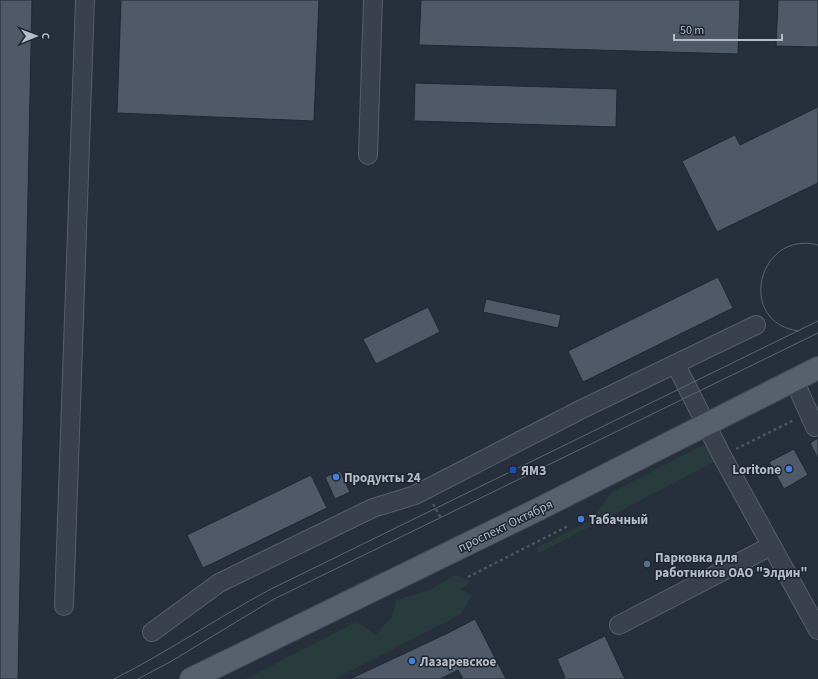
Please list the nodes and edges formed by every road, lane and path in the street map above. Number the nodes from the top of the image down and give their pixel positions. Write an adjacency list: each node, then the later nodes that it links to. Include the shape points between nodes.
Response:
1 (85, 0): 14 (street)
2 (373, 0): 3 (street)
3 (368, 155)
4 (756, 325): 5 (street)
5 (676, 365): 9 (street); 17 (street, via 582,409 415,495 373,508 219,583)
6 (818, 368): 7 (main road, проспект Октября)
7 (794, 380): 8 (street); 9 (main road, проспект Октября)
8 (813, 419): 10 (path)
9 (706, 424): 10 (street); 18 (main road, проспект Октября, via 539,509)
10 (722, 456): 12 (street)
11 (568, 526): 13 (path)
12 (771, 546): 15 (street); 16 (street)
13 (468, 577)
14 (64, 606)
15 (619, 625)
16 (818, 630)
17 (152, 632)
18 (191, 679)

